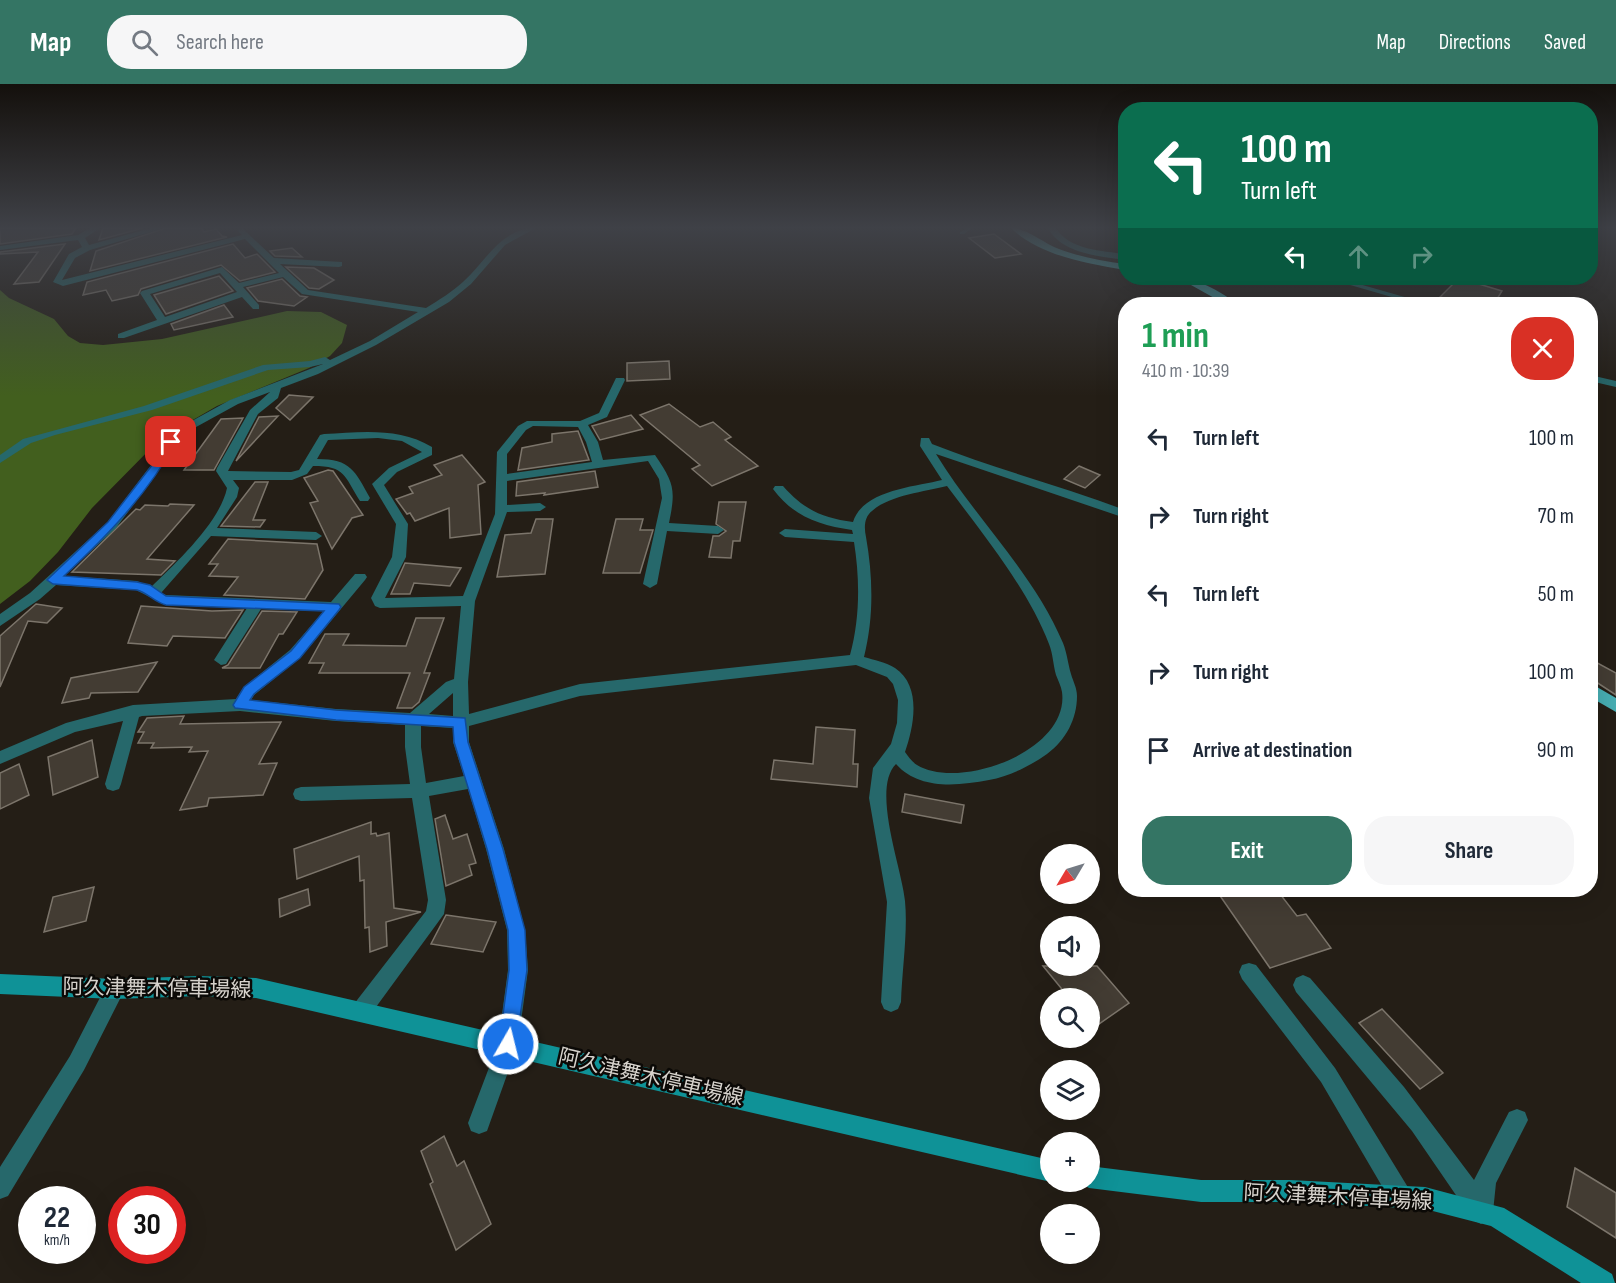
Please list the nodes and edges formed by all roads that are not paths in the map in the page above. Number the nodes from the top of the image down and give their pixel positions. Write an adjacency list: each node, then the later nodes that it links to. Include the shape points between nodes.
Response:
1 (176, 284): 13 (street, via 146,293)
2 (234, 284): 8 (street)
3 (257, 284): 8 (street)
4 (295, 284): 12 (street, via 306,292)
5 (465, 284): 12 (street)
6 (1196, 285): 9 (main road)
7 (1355, 285): 10 (street)
8 (239, 290): 11 (street); 13 (street)
9 (1218, 297)
10 (1399, 297)
11 (256, 307)
12 (427, 311): 15 (street)
13 (163, 321): 14 (street)
14 (121, 336)
15 (366, 346): 19 (street); 21 (street, via 342,349 310,364 267,367 202,391 51,433 27,441)
16 (620, 380): 20 (street, via 603,415)
17 (1598, 380): 18 (street)
18 (1616, 384)
19 (277, 386): 24 (street, via 274,396 254,412 244,429 223,468); 39 (street, via 204,417 176,436 112,525)
20 (582, 424): 23 (street); 25 (street, via 526,425 501,454)
21 (0, 460)
22 (309, 462): 24 (street, via 303,472 292,476); 28 (street, via 337,462 346,466); 42 (street, via 324,437 389,436 417,442 428,449 424,456 393,470 378,484 402,524 399,557 378,598 380,603)
23 (598, 464): 25 (street); 32 (street, via 651,457 665,480 668,498)
24 (226, 476): 34 (street, via 233,488 232,499)
25 (502, 478): 30 (street)
26 (950, 482): 31 (street, via 926,443 969,464); 36 (street, via 883,499 866,509); 55 (street, via 1016,574 1056,642 1070,691 1069,709 1058,734 1032,757 1001,773 951,778 926,775 907,768)
27 (779, 489): 36 (street, via 791,504 811,518)
28 (364, 498)
29 (540, 507): 30 (street)
30 (501, 508): 42 (street)
31 (1118, 511)
32 (663, 527): 33 (street); 40 (street)
33 (718, 530)
34 (208, 532): 37 (street); 41 (street)
35 (785, 533): 36 (street)
36 (859, 533): 47 (street, via 866,577 862,637)
37 (316, 536)
38 (360, 577): 44 (street)
39 (53, 580): 41 (street, via 137,586); 45 (street)
40 (650, 584)
41 (153, 593): 43 (street, via 166,600)
42 (468, 601): 48 (street)
43 (256, 605): 44 (street); 46 (street)
44 (335, 607): 50 (street, via 295,654 249,691)
45 (0, 621)
46 (221, 660)
47 (856, 660): 54 (street, via 580,690); 55 (street, via 887,670 899,681 905,708 904,732)
48 (461, 682): 53 (street, via 451,686); 54 (street)
49 (1598, 694): 51 (main road)
50 (240, 705): 52 (street); 53 (street)
51 (1616, 706)
52 (133, 711): 56 (street, via 72,727); 58 (street)
53 (413, 720): 54 (street); 59 (street, via 413,747)
54 (460, 722): 57 (street, via 461,742)
55 (896, 753): 65 (street, via 881,768 877,798 896,902)
56 (0, 758)
57 (472, 781): 59 (street); 67 (street, via 516,930 518,970)
58 (113, 784)
59 (421, 791): 60 (street); 66 (street, via 437,900 435,914)
60 (301, 794)
61 (1249, 972): 73 (street, via 1328,1075)
62 (0, 984): 64 (main road, 阿久津舞木停車場線)
63 (1303, 986): 74 (street, via 1406,1104)
64 (115, 988): 66 (main road, 阿久津舞木停車場線, via 256,988); 72 (street, via 77,1063)
65 (891, 1002)
66 (361, 1011): 67 (main road, 阿久津舞木停車場線)
67 (508, 1044): 69 (street); 70 (main road, 阿久津舞木停車場線)
68 (1516, 1120): 74 (street, via 1485,1181)
69 (478, 1123)
70 (1040, 1169)
71 (1100, 1178): 73 (main road, 阿久津舞木停車場線, via 1201,1191)
72 (0, 1188)
73 (1401, 1197): 74 (main road, 阿久津舞木停車場線, via 1425,1198)
74 (1481, 1212): 75 (main road, 阿久津舞木停車場線, via 1496,1216)
75 (1603, 1283)

